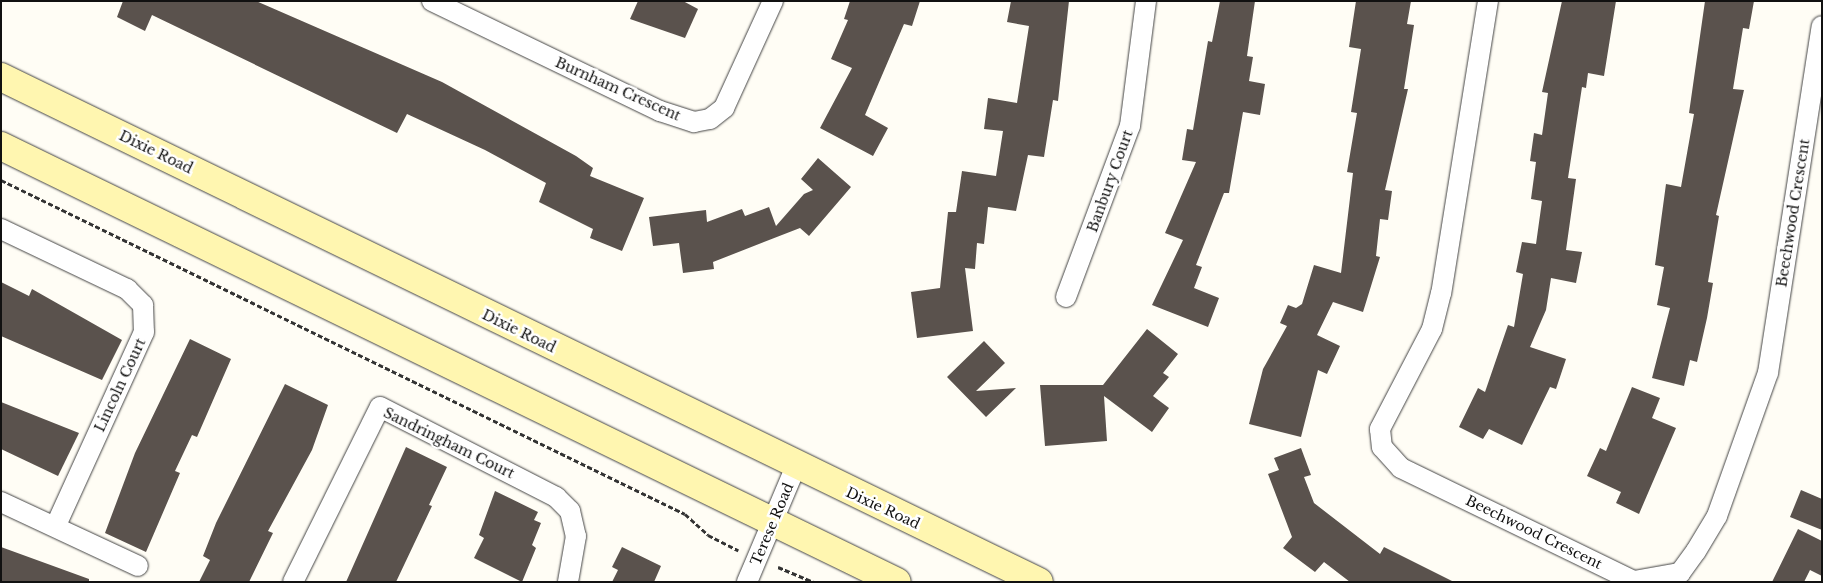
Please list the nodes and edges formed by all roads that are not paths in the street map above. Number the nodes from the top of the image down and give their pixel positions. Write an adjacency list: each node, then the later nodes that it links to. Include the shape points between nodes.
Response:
1 (432, 1): 2 (street, Burnham Crescent, via 660,110 694,122 710,119 724,108)
2 (773, 1)
3 (1146, 1): 9 (street, Banbury Court, via 1130,126)
4 (1488, 1): 5 (street, Beechwood Crescent, via 1441,293 1432,330 1380,429 1382,447 1401,468 1634,581 1680,573 1696,551 1717,516 1768,373)
5 (1822, 26)
6 (1, 77): 10 (main road, Dixie Road)
7 (1, 146): 12 (main road)
8 (1, 230): 13 (street, Lincoln Court, via 127,289 143,305 144,332)
9 (1066, 297)
10 (796, 466): 12 (street, Terese Road); 19 (main road, Dixie Road)
11 (1, 502): 13 (street)
12 (772, 522): 17 (street, Terese Road); 18 (main road)
13 (55, 527): 14 (street)
14 (138, 566)
15 (293, 582): 16 (street, Sandringham Court, via 380,407 556,497 570,511 576,536)
16 (568, 582)
17 (747, 582)
18 (897, 582)
19 (1039, 582)

